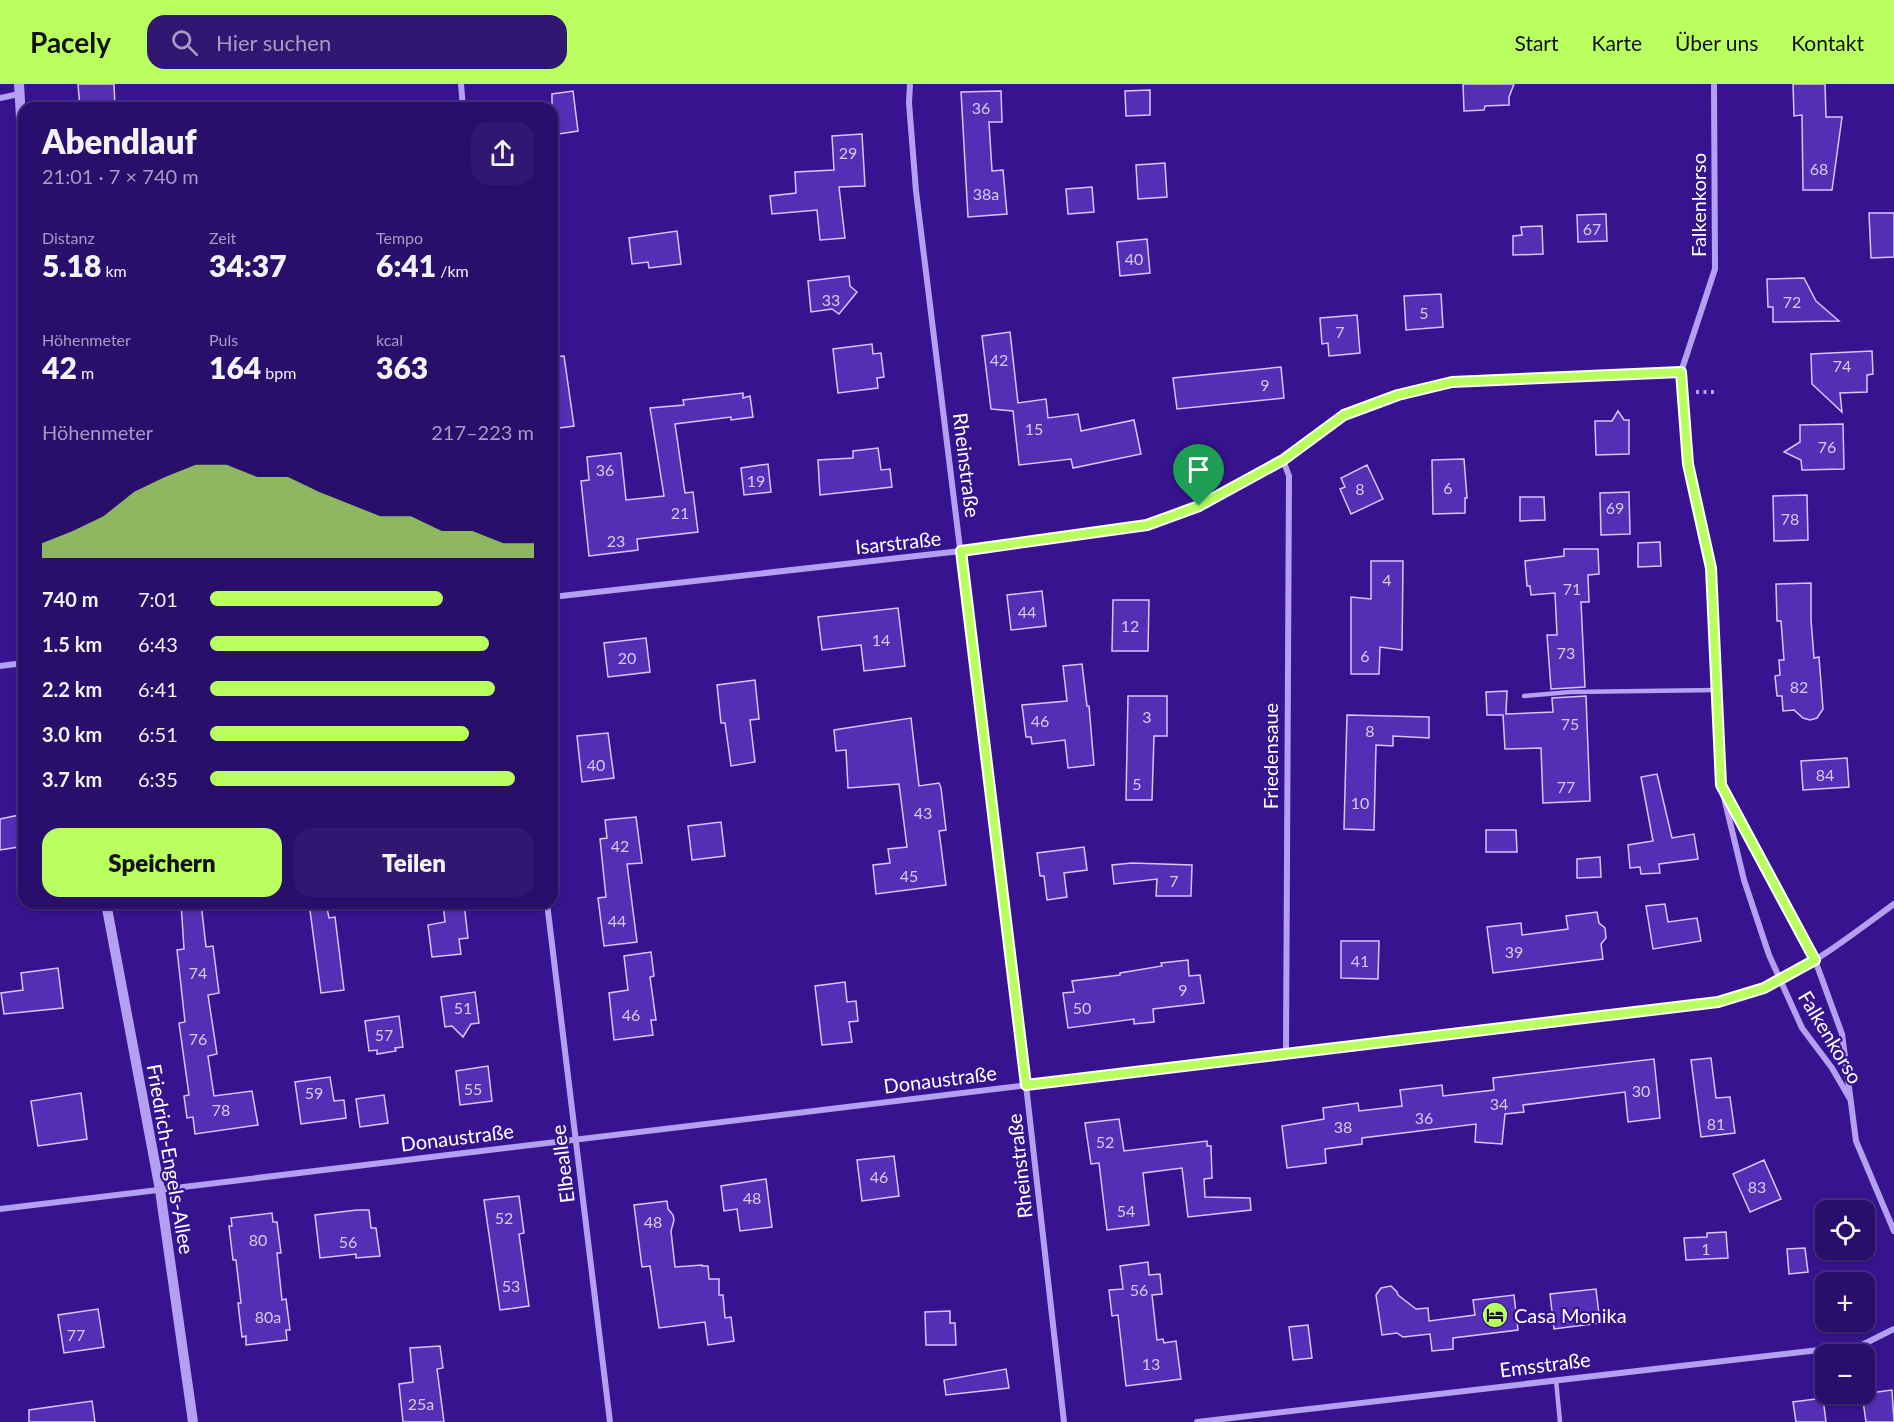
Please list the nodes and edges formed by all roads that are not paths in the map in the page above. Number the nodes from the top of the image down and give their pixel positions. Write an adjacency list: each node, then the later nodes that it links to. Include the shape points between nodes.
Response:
1 (461, 84): 6 (street)
2 (910, 84): 9 (street, Rheinstraße, via 916,191)
3 (1714, 84): 7 (street, Falkenkorso, via 1715,269)
4 (19, 89): 5 (street)
5 (0, 98)
6 (462, 102)
7 (1681, 372): 8 (street, Isarstraße, via 1452,382 1398,395 1344,415); 13 (street, Falkenkorso, via 1688,464 1711,568)
8 (1283, 460): 9 (street, Isarstraße, via 1199,506 1147,525); 21 (street, Friedensaue, via 1289,476)
9 (961, 551): 10 (street, Isarstraße); 22 (street, Rheinstraße)
10 (558, 596)
11 (18, 664): 12 (street)
12 (0, 666)
13 (1717, 690): 14 (lane); 15 (street, Falkenkorso)
14 (1524, 696)
15 (1721, 785): 19 (street, Falkenkorso); 20 (street, Falkenkorso, via 1744,880)
16 (1894, 904): 19 (street, Donaustraße)
17 (107, 909): 25 (street, Friedrich-Engels-Allee)
18 (548, 909): 24 (street, Elbeallee)
19 (1815, 960): 20 (street, Donaustraße); 23 (street, Falkenkorso, via 1842,1034)
20 (1779, 981): 21 (street, Donaustraße, via 1718,1002); 23 (street, Falkenkorso, via 1802,1028)
21 (1286, 1053): 22 (street, Donaustraße)
22 (1026, 1085): 24 (street, Donaustraße); 32 (street, Rheinstraße)
23 (1850, 1099): 27 (street, Falkenkorso, via 1856,1141)
24 (576, 1139): 25 (street, Donaustraße); 31 (street, Elbeallee)
25 (160, 1190): 26 (street, Donaustraße); 30 (street, Friedrich-Engels-Allee)
26 (0, 1209)
27 (1894, 1231)
28 (1894, 1329): 29 (street, Emsstraße, via 1862,1345)
29 (1556, 1380): 33 (street, Emsstraße); 34 (lane)
30 (193, 1422)
31 (610, 1422)
32 (1064, 1422)
33 (1197, 1422)
34 (1560, 1422)

